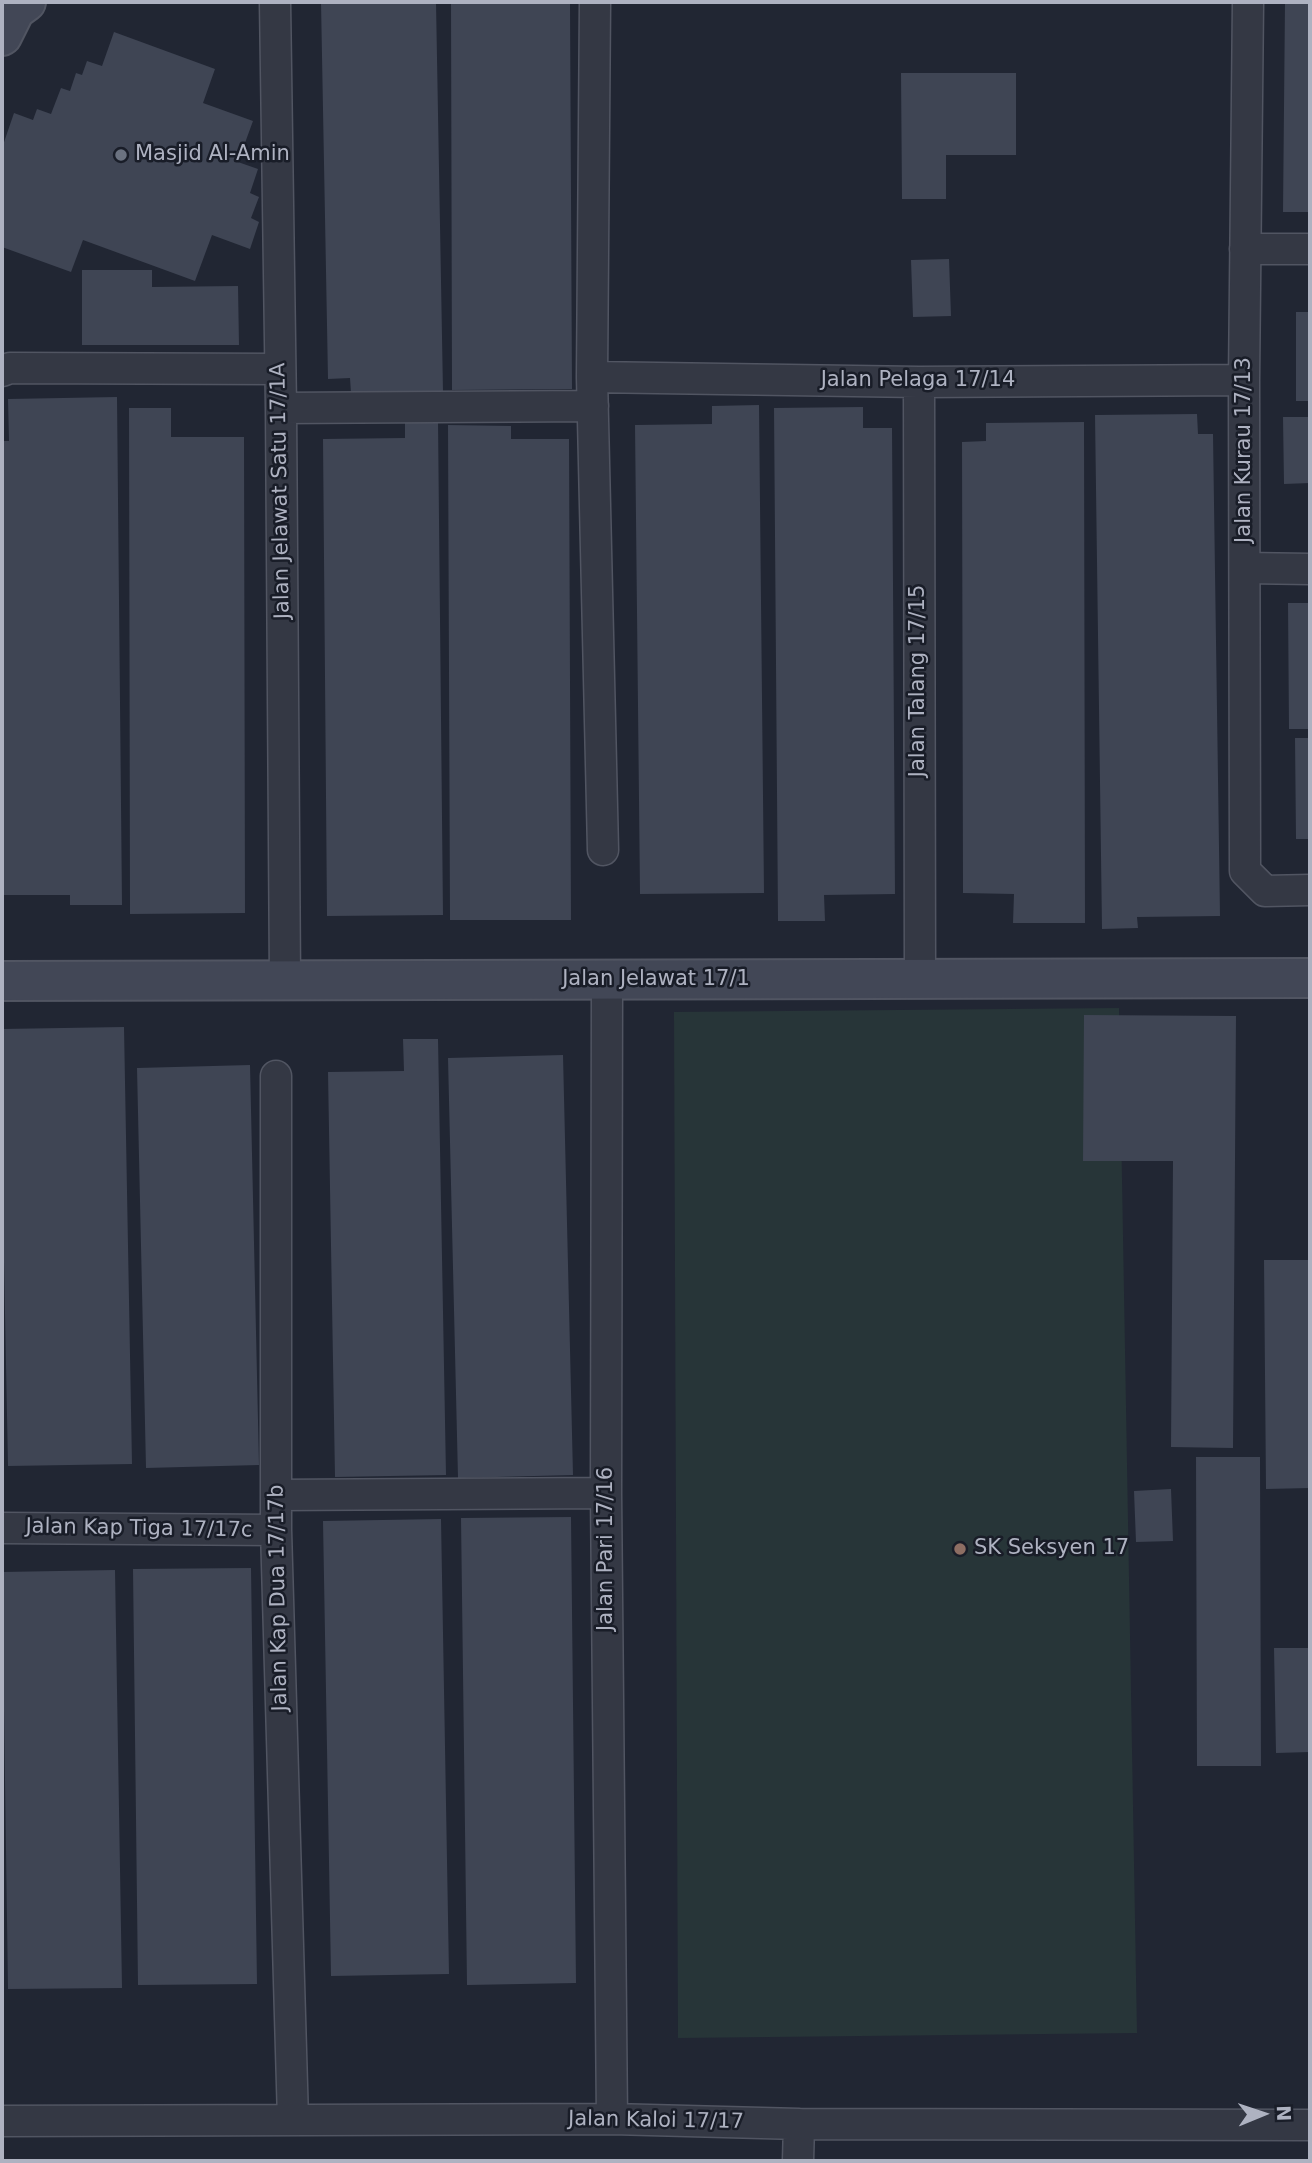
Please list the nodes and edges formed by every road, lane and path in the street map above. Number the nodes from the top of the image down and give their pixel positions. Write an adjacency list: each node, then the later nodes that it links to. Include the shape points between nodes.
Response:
1 (26, 2): 5 (street, via 15,10)
2 (275, 2): 8 (street, Jalan Jelawat Satu 17/1A)
3 (595, 2): 10 (street)
4 (1248, 2): 6 (street, Jalan Kurau 17/13)
5 (2, 36)
6 (1245, 249): 7 (street); 11 (street, Jalan Kurau 17/13)
7 (1310, 249)
8 (279, 369): 9 (street); 14 (street, Jalan Jelawat Satu 17/1A)
9 (2, 371)
10 (592, 377): 12 (street, Jalan Pelaga 17/14); 13 (street)
11 (1244, 380): 12 (street, Jalan Pelaga 17/14); 15 (street, Jalan Kurau 17/13)
12 (919, 382): 20 (street, Jalan Talang 17/15)
13 (593, 406): 14 (street); 17 (street)
14 (281, 408): 23 (street, Jalan Jelawat Satu 17/1A)
15 (1245, 568): 16 (street); 18 (street, Jalan Kurau 17/13, via 1245,871 1265,891)
16 (1310, 569)
17 (603, 850)
18 (1310, 890)
19 (1310, 978): 20 (street, Jalan Jelawat 17/1)
20 (920, 979): 21 (street, Jalan Jelawat 17/1)
21 (607, 980): 23 (street, Jalan Jelawat 17/1); 25 (street, Jalan Pari 17/16)
22 (2, 981): 23 (street, Jalan Jelawat 17/1)
23 (285, 981)
24 (276, 1076): 26 (street, Jalan Kap Dua 17/17b)
25 (606, 1493): 26 (street); 29 (street, Jalan Pari 17/16)
26 (276, 1495): 28 (street, Jalan Kap Dua 17/17b)
27 (2, 1528): 28 (street, Jalan Kap Tiga 17/17c)
28 (276, 1531): 30 (street, Jalan Kap Dua 17/17b)
29 (612, 2119): 30 (street, Jalan Kaloi 17/17); 32 (street, Jalan Kaloi 17/17)
30 (293, 2120): 31 (street, Jalan Kaloi 17/17)
31 (2, 2121)
32 (799, 2124): 33 (street, Jalan Kaloi 17/17); 34 (street)
33 (1310, 2125)
34 (798, 2161)

